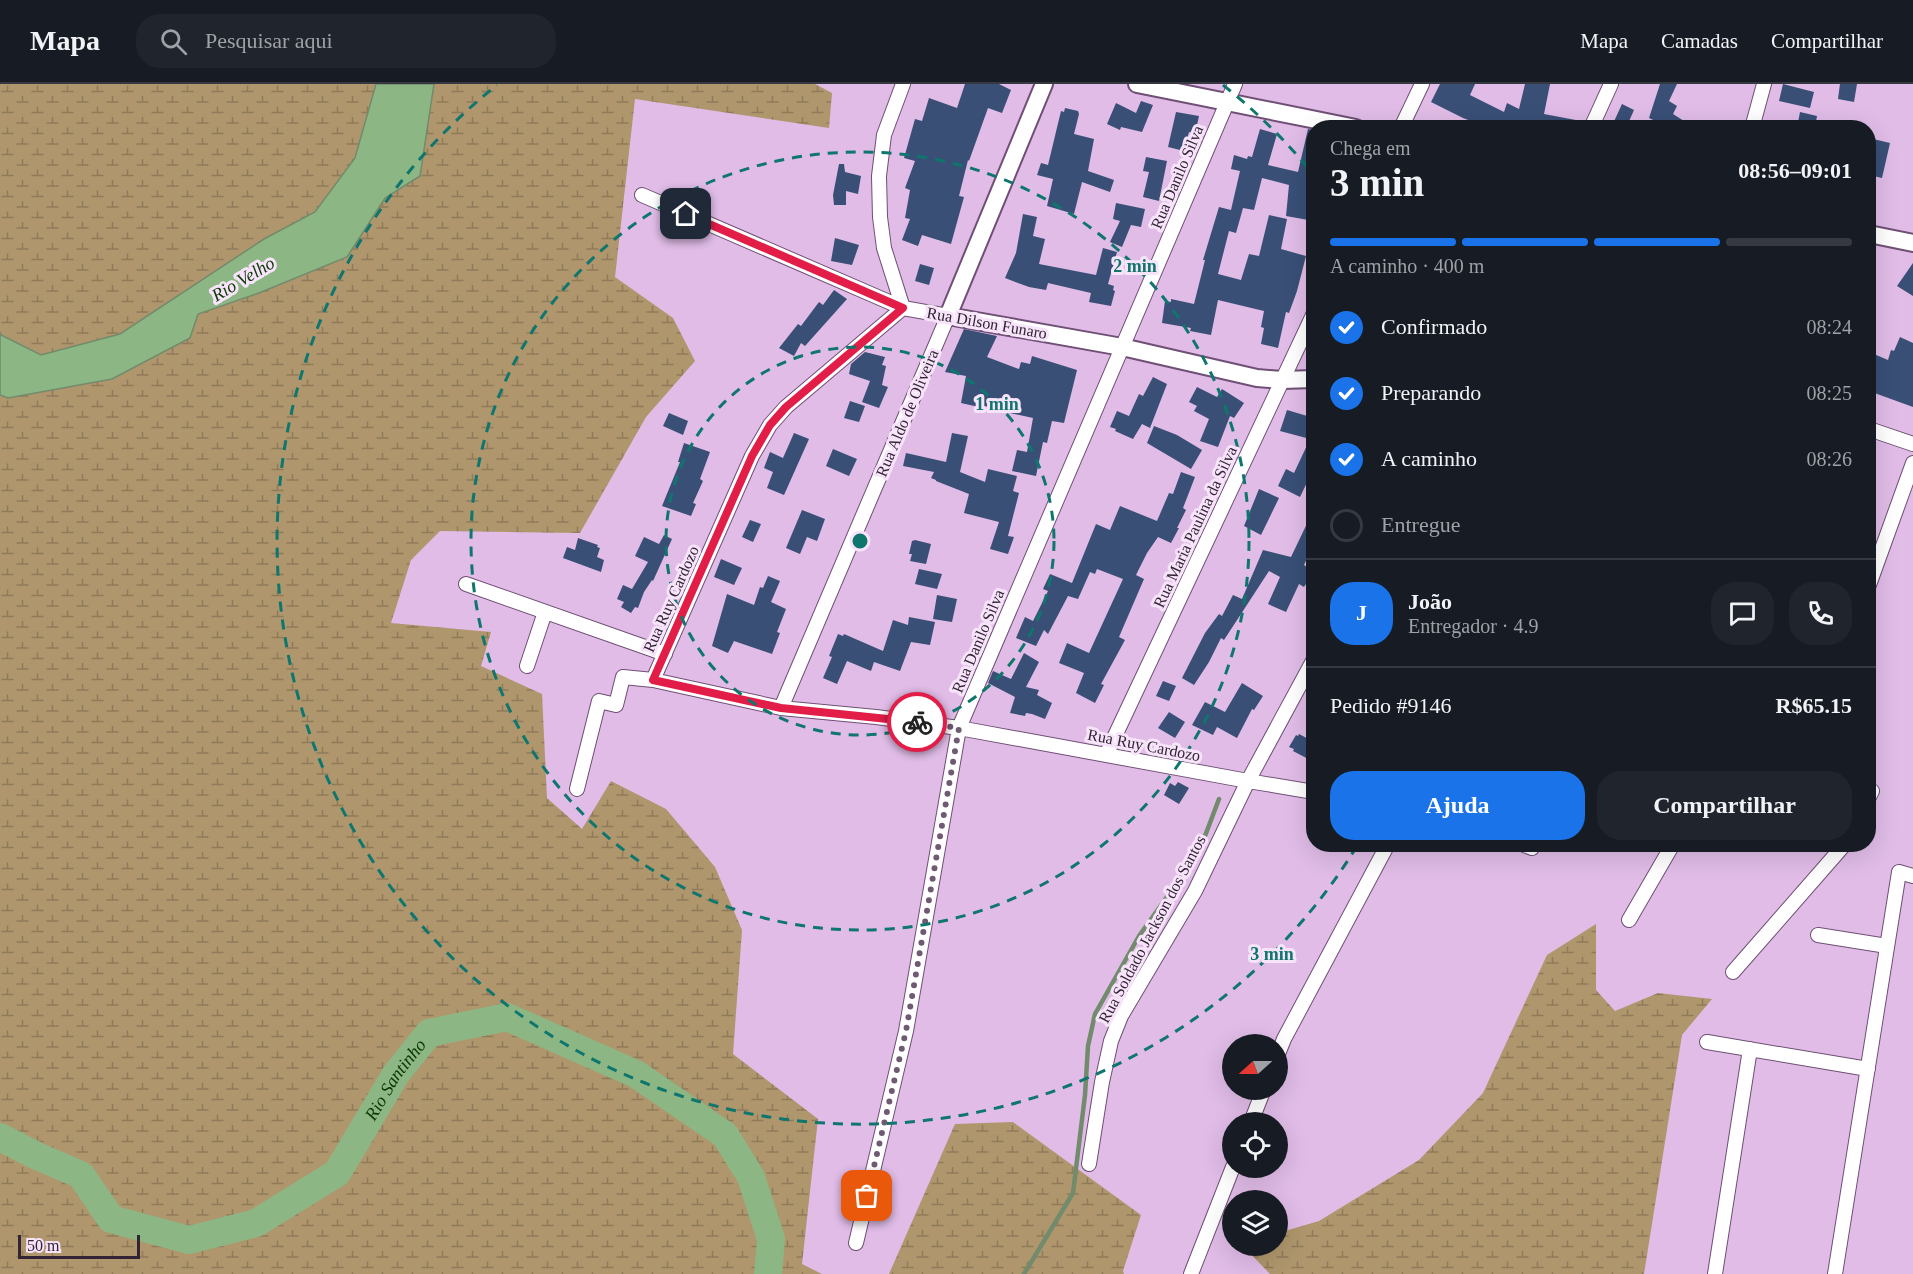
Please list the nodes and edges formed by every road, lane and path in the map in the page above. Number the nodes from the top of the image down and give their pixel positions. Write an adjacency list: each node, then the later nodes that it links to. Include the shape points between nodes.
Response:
1 (903, 84): 16 (street, via 884,135 879,186 884,248)
2 (1044, 84): 17 (street, Rua Aldo de Oliveira)
3 (1137, 84): 8 (street)
4 (1235, 84): 8 (street, Rua Danilo Silva)
5 (1422, 84): 10 (street)
6 (1611, 84): 11 (street)
7 (1764, 84): 12 (street)
8 (1227, 103): 9 (street); 19 (street, Rua Danilo Silva)
9 (1315, 120)
10 (1405, 120)
11 (1595, 120)
12 (1754, 120)
13 (642, 195): 16 (street, Rua Dilson Funaro)
14 (1876, 235): 15 (street)
15 (1913, 243)
16 (903, 308): 17 (street, Rua Dilson Funaro); 28 (street, Rua Ruy Cardozo, via 770,425 752,456)
17 (948, 316): 19 (street, Rua Dilson Funaro); 32 (street, Rua Aldo de Oliveira)
18 (1306, 330): 21 (street, Rua Maria Paulina da Silva)
19 (1122, 347): 21 (street, Rua Dilson Funaro, via 1217,370); 33 (street, Rua Danilo Silva)
20 (1306, 379): 21 (street, Rua Dilson Funaro)
21 (1282, 380): 34 (street, Rua Maria Paulina da Silva)
22 (1876, 431): 23 (street)
23 (1913, 444)
24 (1913, 463): 25 (street)
25 (1876, 566)
26 (466, 584): 27 (street)
27 (545, 612): 28 (street); 29 (street)
28 (665, 654): 31 (street, Rua Ruy Cardozo)
29 (527, 666)
30 (1306, 674): 35 (street, Rua Soldado Jackson dos Santos)
31 (653, 680): 32 (street, Rua Ruy Cardozo); 36 (street, via 623,677 616,705 599,701)
32 (781, 708): 33 (street, Rua Ruy Cardozo)
33 (959, 728): 34 (street, Rua Ruy Cardozo); 52 (street, Rua Danilo Silva, via 906,1031)
34 (1106, 754): 35 (street, Rua Ruy Cardozo)
35 (1248, 781): 37 (street, Rua Ruy Cardozo); 50 (street, Rua Soldado Jackson dos Santos, via 1195,891 1121,1016 1102,1082)
36 (577, 789)
37 (1306, 791)
38 (1384, 852): 46 (street)
39 (1668, 852): 42 (street)
40 (1838, 852): 45 (street)
41 (1906, 874): 44 (street)
42 (1629, 920)
43 (1818, 935): 44 (street)
44 (1887, 946): 49 (street)
45 (1733, 972)
46 (1287, 1034)
47 (1707, 1042): 48 (street)
48 (1750, 1049): 49 (street); 54 (street)
49 (1868, 1069): 55 (street)
50 (1089, 1164)
51 (1229, 1178): 53 (street)
52 (856, 1243)
53 (1191, 1274)
54 (1715, 1274)
55 (1835, 1274)

